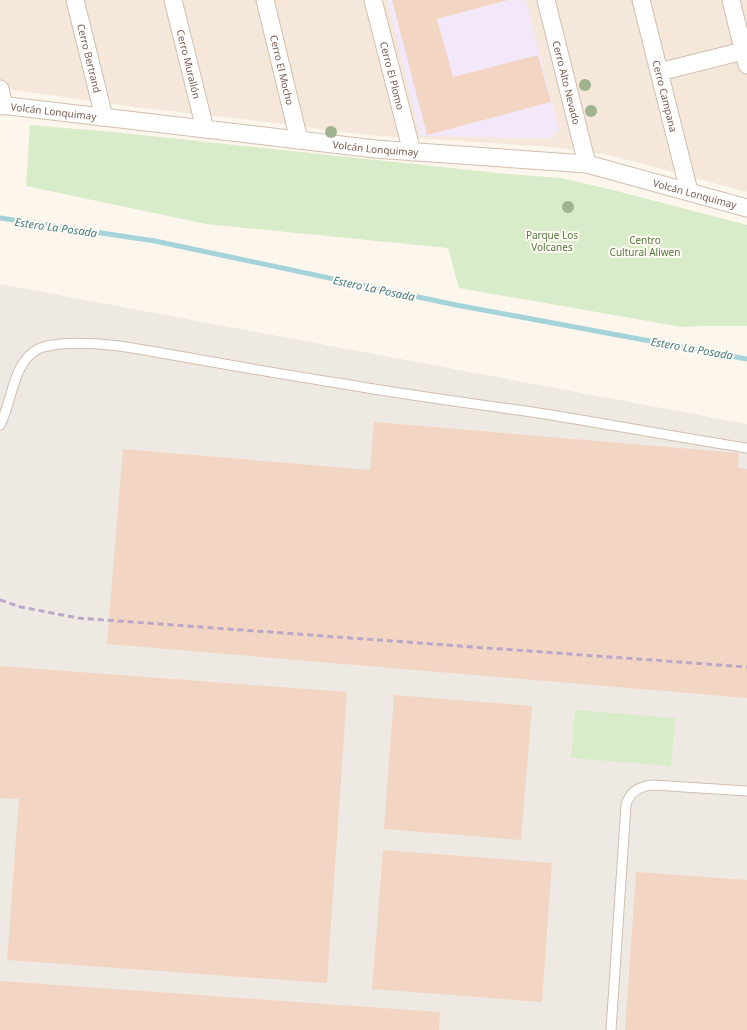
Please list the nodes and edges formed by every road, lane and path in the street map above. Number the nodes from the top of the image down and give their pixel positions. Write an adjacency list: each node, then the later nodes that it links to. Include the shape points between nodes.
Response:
1 (75, 0): 12 (street, Cerro Bertrand)
2 (173, 0): 13 (street, Cerro Murallón)
3 (265, 0): 14 (street, Cerro El Mocho)
4 (373, 0): 15 (street, Cerro El Plomo)
5 (546, 0): 16 (street, Cerro Alto Nevado)
6 (641, 0): 9 (street, Cerro Campana)
7 (731, 0): 8 (street)
8 (746, 56): 9 (street)
9 (659, 72): 17 (street, Cerro Campana)
10 (0, 89): 11 (street)
11 (2, 106): 12 (street, Volcán Lonquimay)
12 (104, 117): 13 (street, Volcán Lonquimay)
13 (205, 129): 14 (street, Volcán Lonquimay)
14 (298, 140): 15 (street, Volcán Lonquimay)
15 (412, 152): 16 (street, Volcán Lonquimay)
16 (587, 164): 17 (street, Volcán Lonquimay)
17 (689, 191): 18 (street, Volcán Lonquimay)
18 (747, 208)
19 (0, 425): 20 (lane, via 18,374 32,353 52,345 96,344 142,349 346,385 532,412)
20 (747, 448)
21 (747, 791): 22 (lane, via 654,785 640,788 630,796 626,805)
22 (611, 1030)

